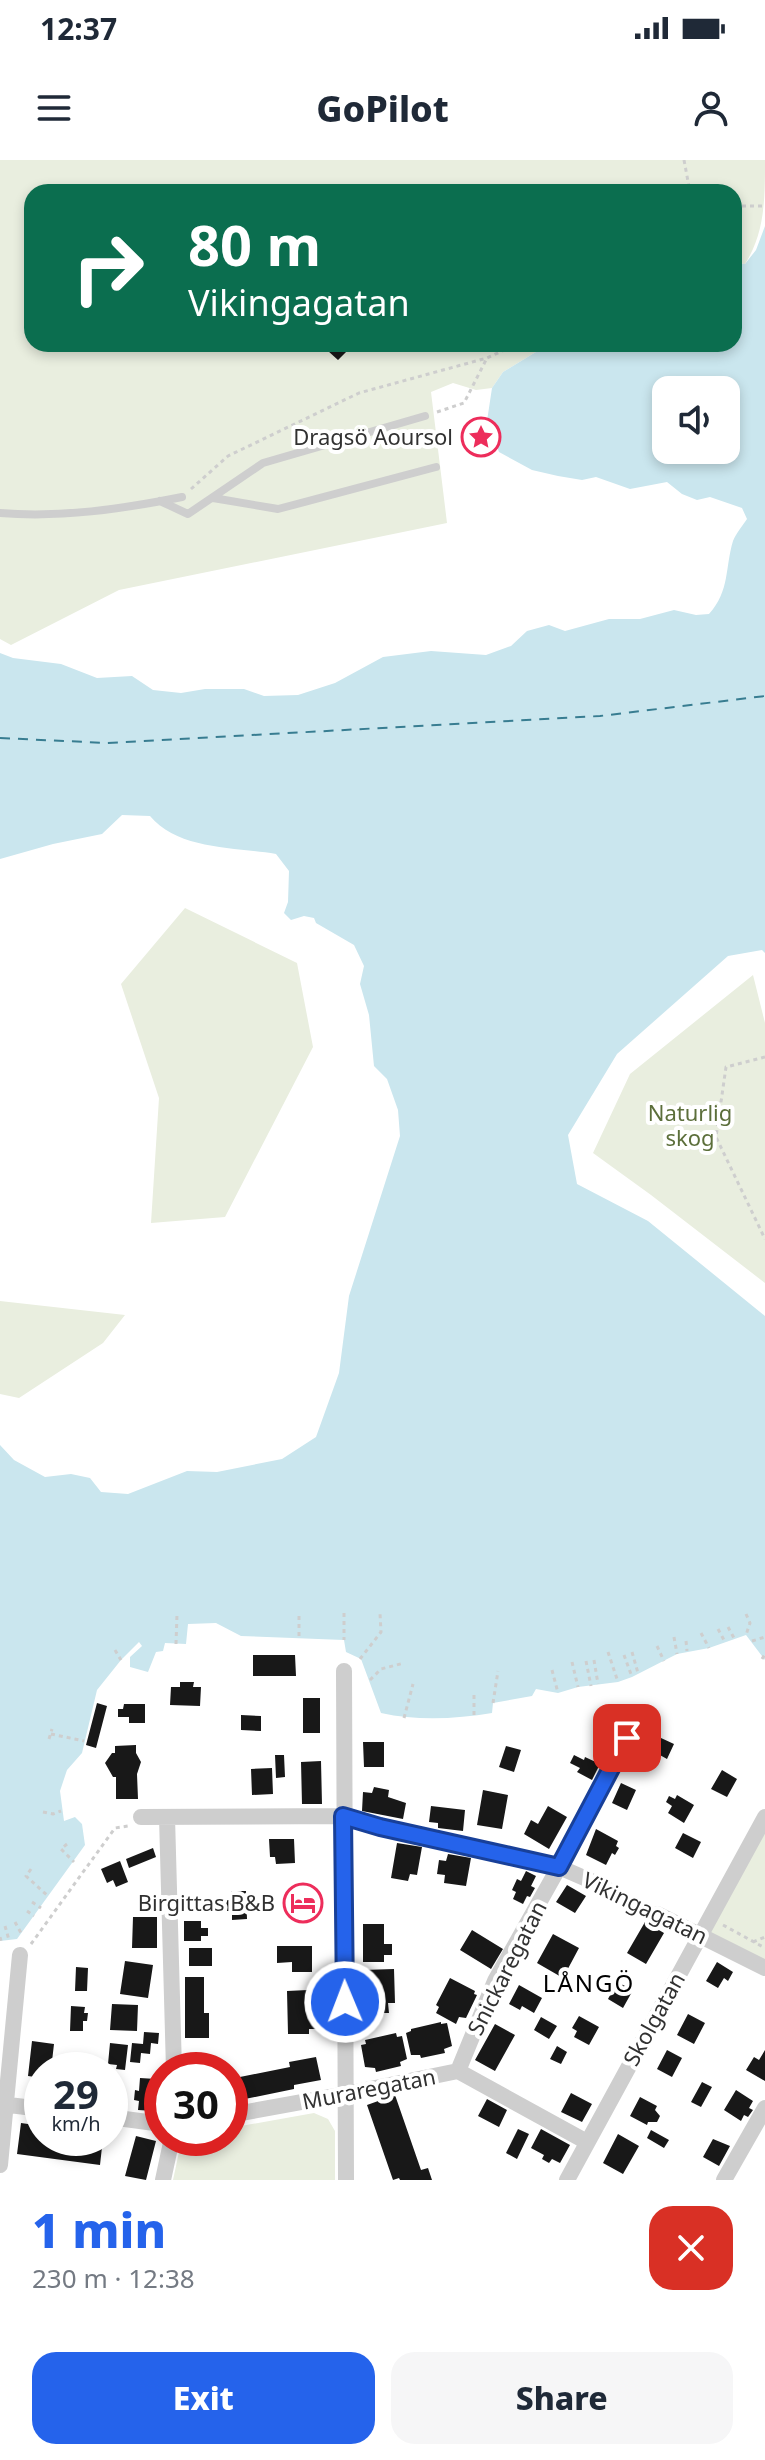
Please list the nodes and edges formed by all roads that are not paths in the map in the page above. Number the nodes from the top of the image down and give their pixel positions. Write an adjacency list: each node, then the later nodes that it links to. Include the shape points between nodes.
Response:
1 (425, 416): 4 (lane, via 263,463)
2 (436, 467): 4 (lane, via 278,509)
3 (182, 497): 5 (lane)
4 (212, 498): 5 (lane, via 188,514)
5 (160, 501): 6 (lane, via 129,508)
6 (0, 513)
7 (344, 1671): 9 (street)
8 (627, 1738): 13 (street, Snickaregatan)
9 (343, 1816): 11 (street, Vikingagatan); 13 (street, Vikingagatan); 21 (street)
10 (141, 1817): 11 (street, Vikingagatan)
11 (167, 1817): 19 (street)
12 (765, 1817): 16 (street, Skolgatan)
13 (559, 1867): 14 (street, Vikingagatan); 20 (street, Snickaregatan, via 495,1981)
14 (605, 1887)
15 (657, 1914): 16 (street, Vikingagatan)
16 (701, 1935): 18 (street, Vikingagatan); 26 (street, Skolgatan)
17 (20, 1955): 22 (street)
18 (765, 1968)
19 (174, 2052)
20 (458, 2071): 21 (street, Muraregatan); 26 (street, Muraregatan)
21 (346, 2094): 25 (street, Muraregatan); 30 (street)
22 (3, 2104): 23 (street); 28 (street)
23 (24, 2107)
24 (765, 2108): 32 (street)
25 (248, 2112)
26 (587, 2142): 31 (street, Skolgatan)
27 (168, 2156): 29 (street)
28 (0, 2165)
29 (163, 2180)
30 (346, 2180)
31 (567, 2180)
32 (724, 2180)

